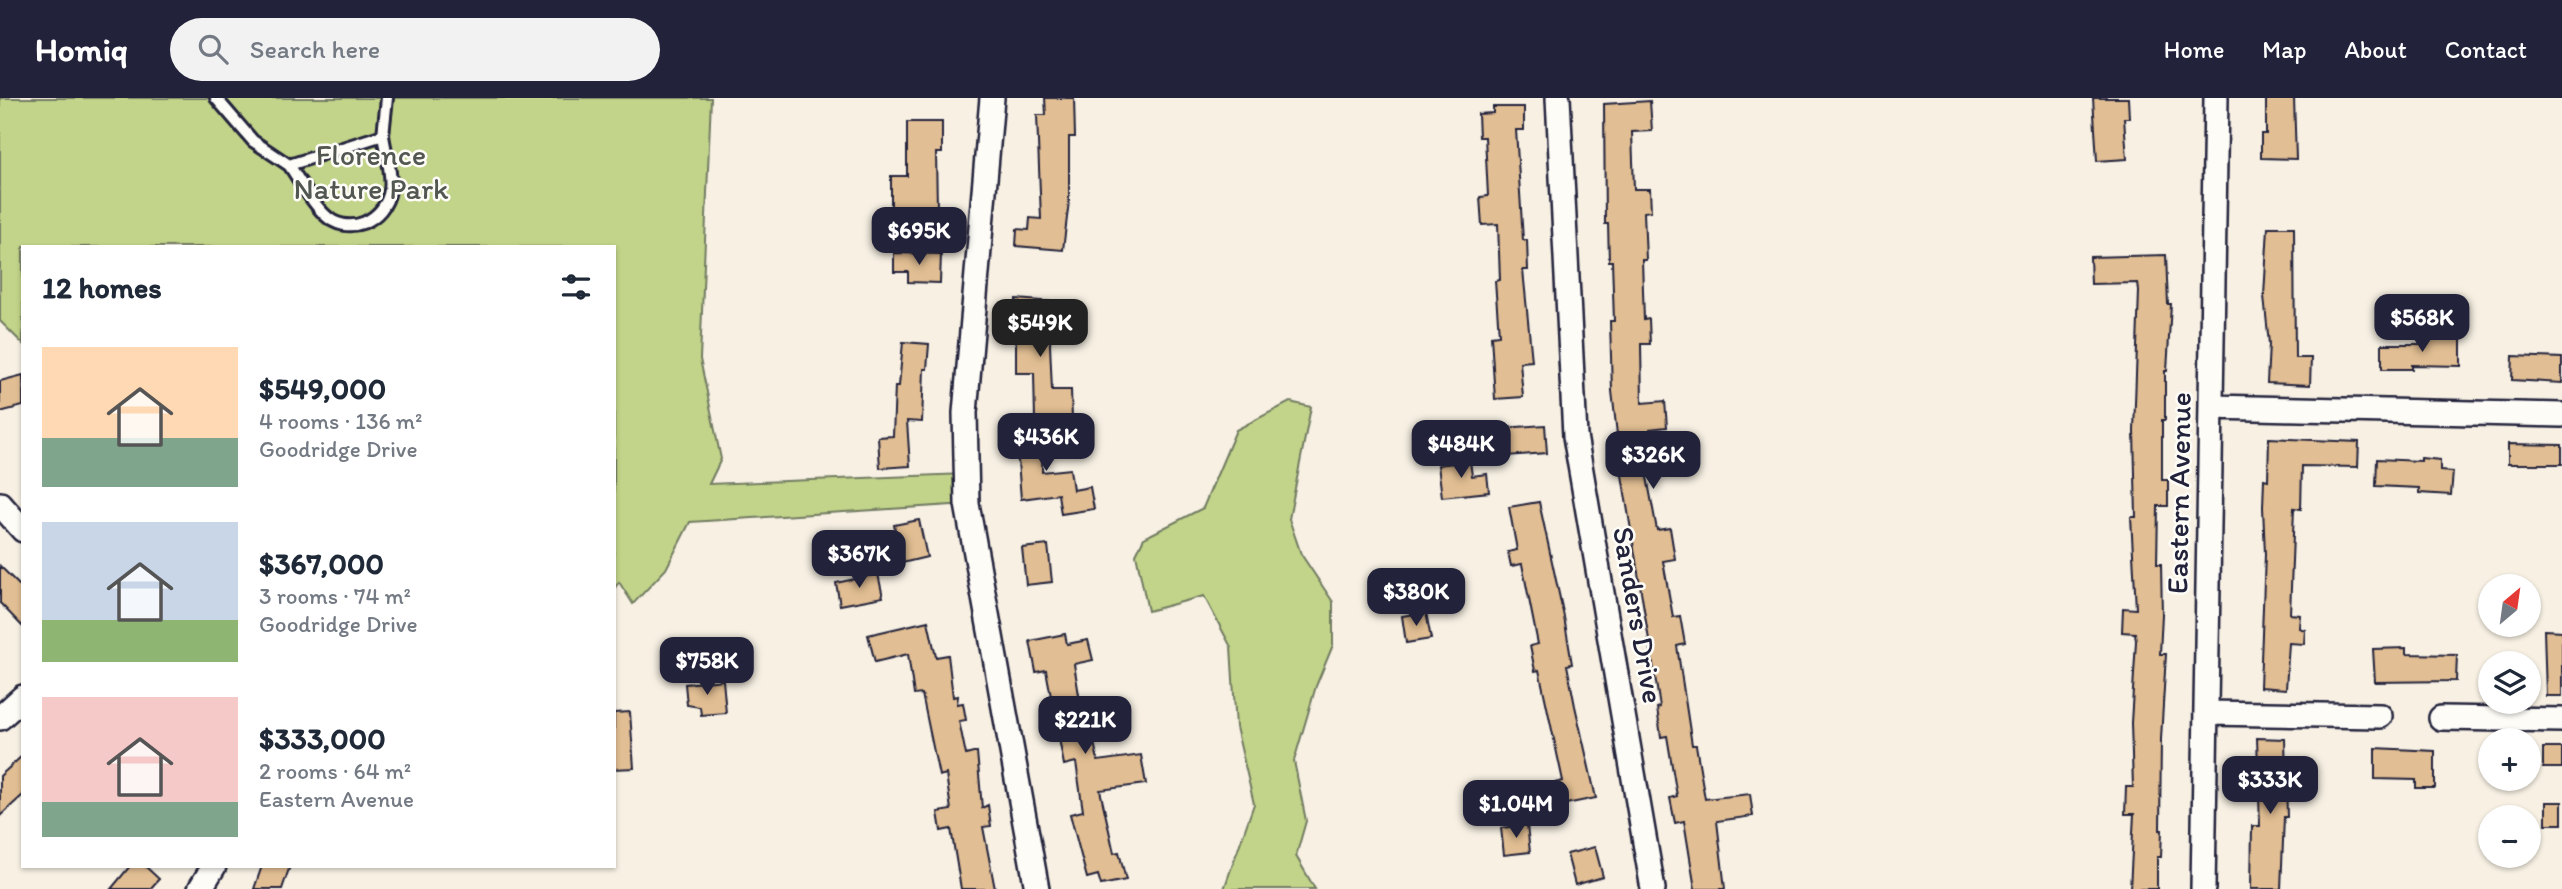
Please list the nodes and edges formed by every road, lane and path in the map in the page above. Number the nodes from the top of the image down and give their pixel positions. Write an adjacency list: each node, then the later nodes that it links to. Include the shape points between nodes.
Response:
1 (215, 98): 7 (lane, via 253,141)
2 (387, 98): 6 (lane)
3 (992, 98): 20 (street, via 964,465 975,554)
4 (1558, 98): 21 (street, Sanders Drive, via 1575,436)
5 (2216, 98): 8 (street, Eastern Avenue)
6 (383, 135): 7 (lane); 7 (lane, via 391,188 380,210 358,226 342,227 325,215)
7 (289, 165)
8 (2212, 407): 9 (street); 13 (street, Eastern Avenue)
9 (2562, 415)
10 (0, 504): 11 (street)
11 (21, 528)
12 (21, 699): 15 (street)
13 (2207, 713): 14 (street); 22 (street, Eastern Avenue)
14 (2380, 716)
15 (0, 718)
16 (2441, 718): 17 (street)
17 (2562, 720)
18 (213, 868): 19 (street)
19 (200, 889)
20 (1037, 889)
21 (1653, 889)
22 (2203, 889)

